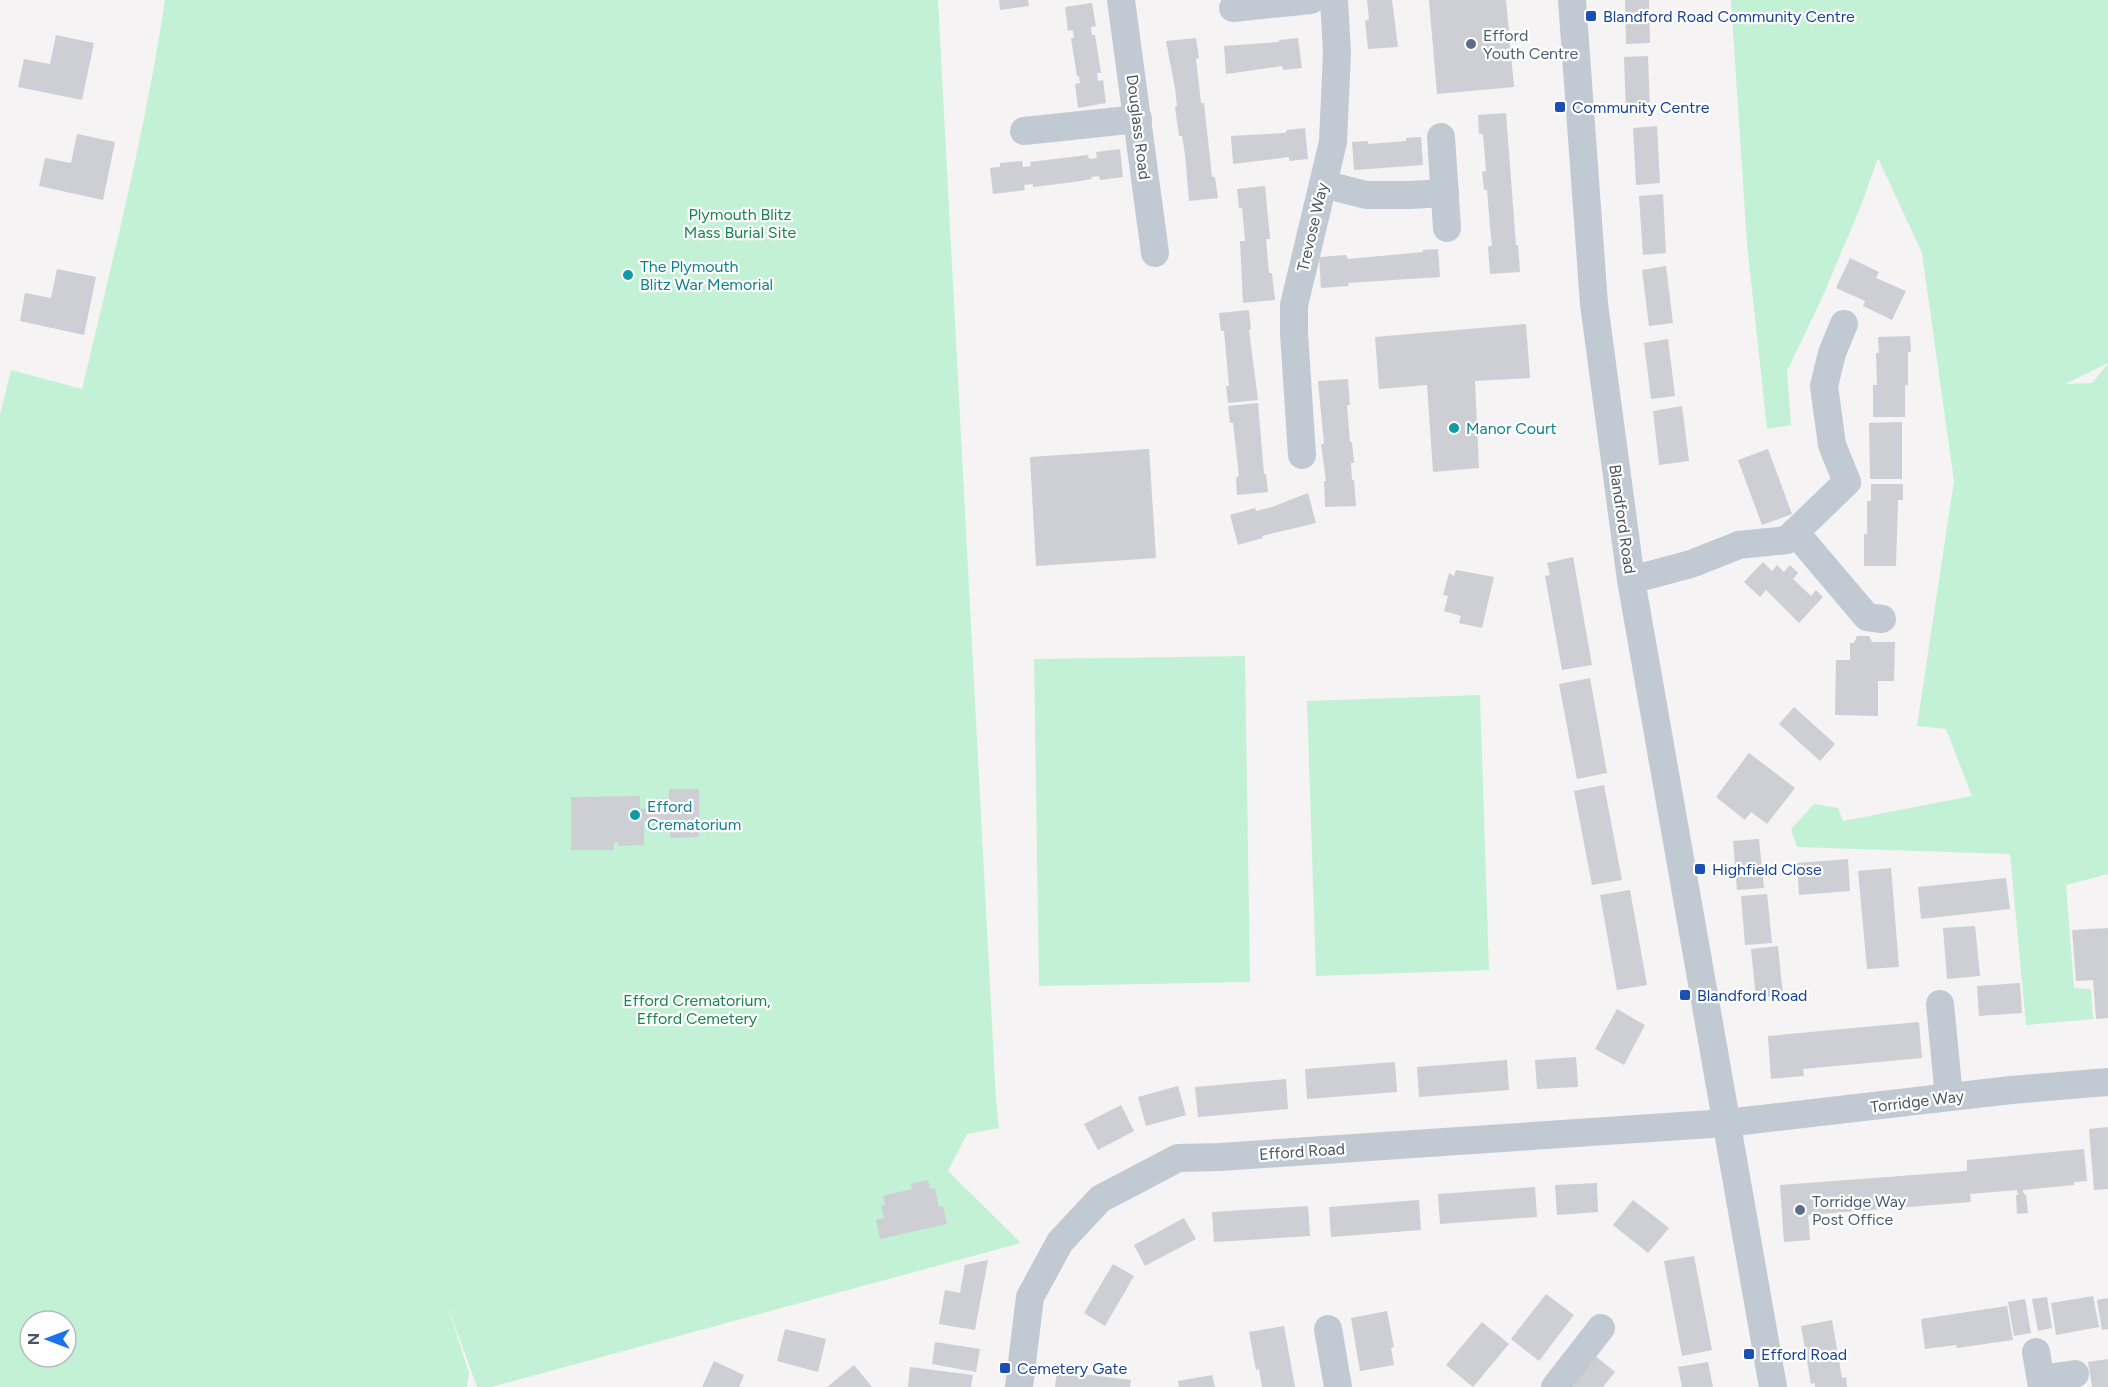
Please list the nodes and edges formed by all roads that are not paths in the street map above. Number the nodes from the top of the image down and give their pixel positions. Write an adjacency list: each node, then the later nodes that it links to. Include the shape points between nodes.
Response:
1 (1121, 0): 6 (street, Douglass Road)
2 (1311, 0): 5 (street)
3 (1334, 0): 9 (street, Trevose Way, via 1336,104 1333,142)
4 (1572, 0): 16 (street, Blandford Road, via 1594,304)
5 (1233, 8)
6 (1138, 119): 7 (street); 12 (street, Douglass Road)
7 (1024, 132)
8 (1441, 137): 10 (street)
9 (1323, 184): 10 (street, via 1366,195); 14 (street, Trevose Way, via 1294,305)
10 (1445, 193): 11 (street)
11 (1447, 228)
12 (1155, 253)
13 (1844, 324): 15 (street, via 1824,386 1832,446 1847,482)
14 (1302, 455)
15 (1796, 532): 16 (street, via 1787,540 1739,545); 17 (street, via 1866,617)
16 (1631, 580): 21 (street, Blandford Road)
17 (1882, 619)
18 (1940, 1004): 20 (street)
19 (2108, 1082): 20 (street, Torridge Way)
20 (1949, 1097): 21 (street, Torridge Way)
21 (1726, 1123): 26 (street, Efford Road, via 1178,1158 1100,1199 1060,1242 1030,1297); 29 (street, Blandford Road)
22 (1601, 1328): 28 (street)
23 (1328, 1329): 27 (street)
24 (2040, 1373): 25 (street)
25 (2075, 1374)
26 (1019, 1387)
27 (1338, 1387)
28 (1556, 1387)
29 (1773, 1387)

